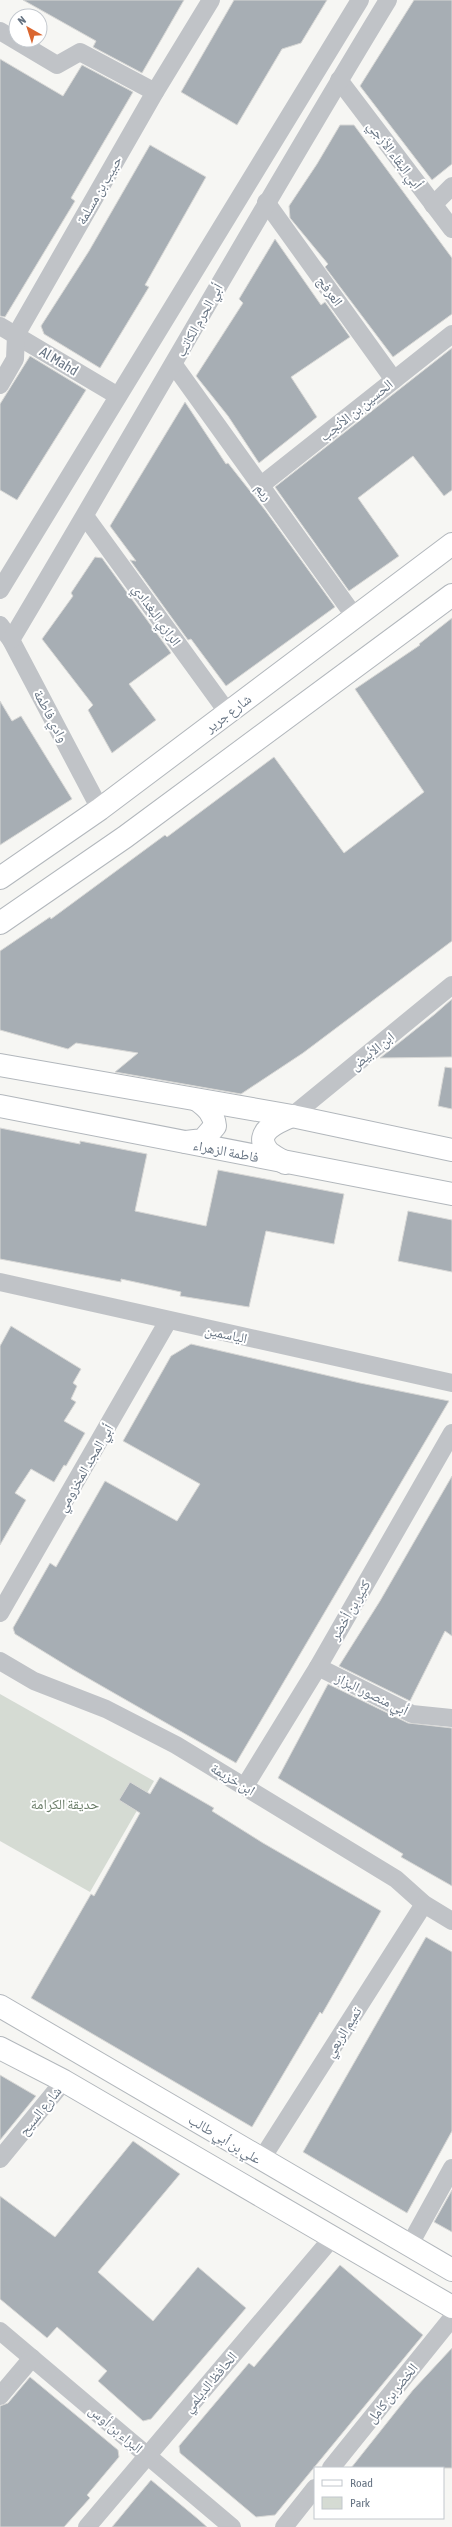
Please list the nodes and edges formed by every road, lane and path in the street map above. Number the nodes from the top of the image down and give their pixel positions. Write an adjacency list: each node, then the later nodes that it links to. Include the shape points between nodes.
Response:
1 (211, 0): 6 (street, حبيب بن مسلمة)
2 (360, 0): 17 (street, أبي الحرم الكاتب)
3 (388, 0): 5 (street, أبي الحرم الكاتب)
4 (0, 31): 6 (street, via 57,65 80,52)
5 (339, 80): 8 (street, أبي الحرم الكاتب); 9 (street, أبي البقاء الأزجي)
6 (155, 92): 13 (street, حبيب بن مسلمة)
7 (452, 186): 9 (street)
8 (266, 202): 14 (street, أبي الحرم الكاتب); 15 (street, العرفج)
9 (433, 205): 10 (street, أبي البقاء الأزجي)
10 (452, 229)
11 (0, 326): 13 (street, Al Mahd)
12 (452, 334): 15 (street, الحسين بن الأنجب)
13 (16, 335): 16 (street, حبيب بن مسلمة, via 15,359); 17 (street, Al Mahd)
14 (174, 365): 18 (street, ريم); 19 (street, أبي الحرم الكاتب)
15 (394, 380): 18 (street, الحسين بن الأنجب)
16 (0, 385)
17 (118, 396): 21 (street, أبي الحرم الكاتب)
18 (260, 486): 23 (street, ريم)
19 (85, 516): 25 (street, أبي الحرم الكاتب); 26 (street, الرازي البغدادي)
20 (452, 544): 23 (main road, شارع جرير)
21 (0, 590)
22 (452, 595): 29 (main road, via 126,837)
23 (355, 617): 26 (main road, شارع جرير)
24 (0, 625): 25 (street, وادي فاطمة)
25 (11, 640): 27 (street, وادي فاطمة)
26 (228, 713): 27 (main road, شارع جرير)
27 (100, 809): 28 (main road, شارع جرير)
28 (0, 878)
29 (0, 923)
30 (452, 985): 34 (street, ابن الأبيض)
31 (0, 1065): 32 (main road)
32 (197, 1100): 34 (main road); 35 (main road, via 206,1106 214,1118 215,1126 203,1140)
33 (0, 1106): 35 (main road, فاطمة الزهراء)
34 (292, 1116): 36 (main road); 37 (main road, via 272,1124 266,1132 264,1142 267,1151)
35 (183, 1142): 37 (main road, فاطمة الزهراء)
36 (452, 1150)
37 (285, 1163): 38 (main road, فاطمة الزهراء)
38 (452, 1194)
39 (0, 1282): 40 (street, الياسمين)
40 (168, 1321): 41 (street, الياسمين); 43 (street, أبي المجد المخزومي)
41 (452, 1383)
42 (452, 1433): 45 (street, كثير بن أخضر)
43 (0, 1613)
44 (0, 1662): 47 (street, ابن خزيمة, via 34,1681 106,1709 176,1745)
45 (318, 1667): 46 (street, أبي منصور البزاز, via 412,1714); 47 (street, كثير بن أخضر)
46 (452, 1718)
47 (245, 1786): 48 (street, ابن خزيمة, via 396,1879)
48 (424, 1904): 49 (street, ابن خزيمة); 54 (street, تميم الربعي)
49 (452, 1921)
50 (0, 2006): 54 (main road, علي بن أبي طالب)
51 (0, 2048): 52 (main road)
52 (64, 2081): 53 (street, شارع السيح); 56 (main road)
53 (0, 2159)
54 (261, 2160): 57 (main road, علي بن أبي طالب)
55 (452, 2168): 57 (street)
56 (333, 2237): 59 (main road); 64 (street, الحافظ الديلمي)
57 (408, 2246): 58 (main road, علي بن أبي طالب)
58 (452, 2270)
59 (452, 2307)
60 (452, 2318): 65 (street, الخضر بن كامل)
61 (0, 2331): 62 (street, البراء بن أوس)
62 (32, 2358): 63 (street); 64 (street, البراء بن أوس)
63 (0, 2396)
64 (148, 2456): 67 (street, الحافظ الديلمي); 68 (street, البراء بن أوس)
65 (332, 2467)
66 (314, 2489): 69 (street)
67 (87, 2527)
68 (232, 2527)
69 (284, 2527)

